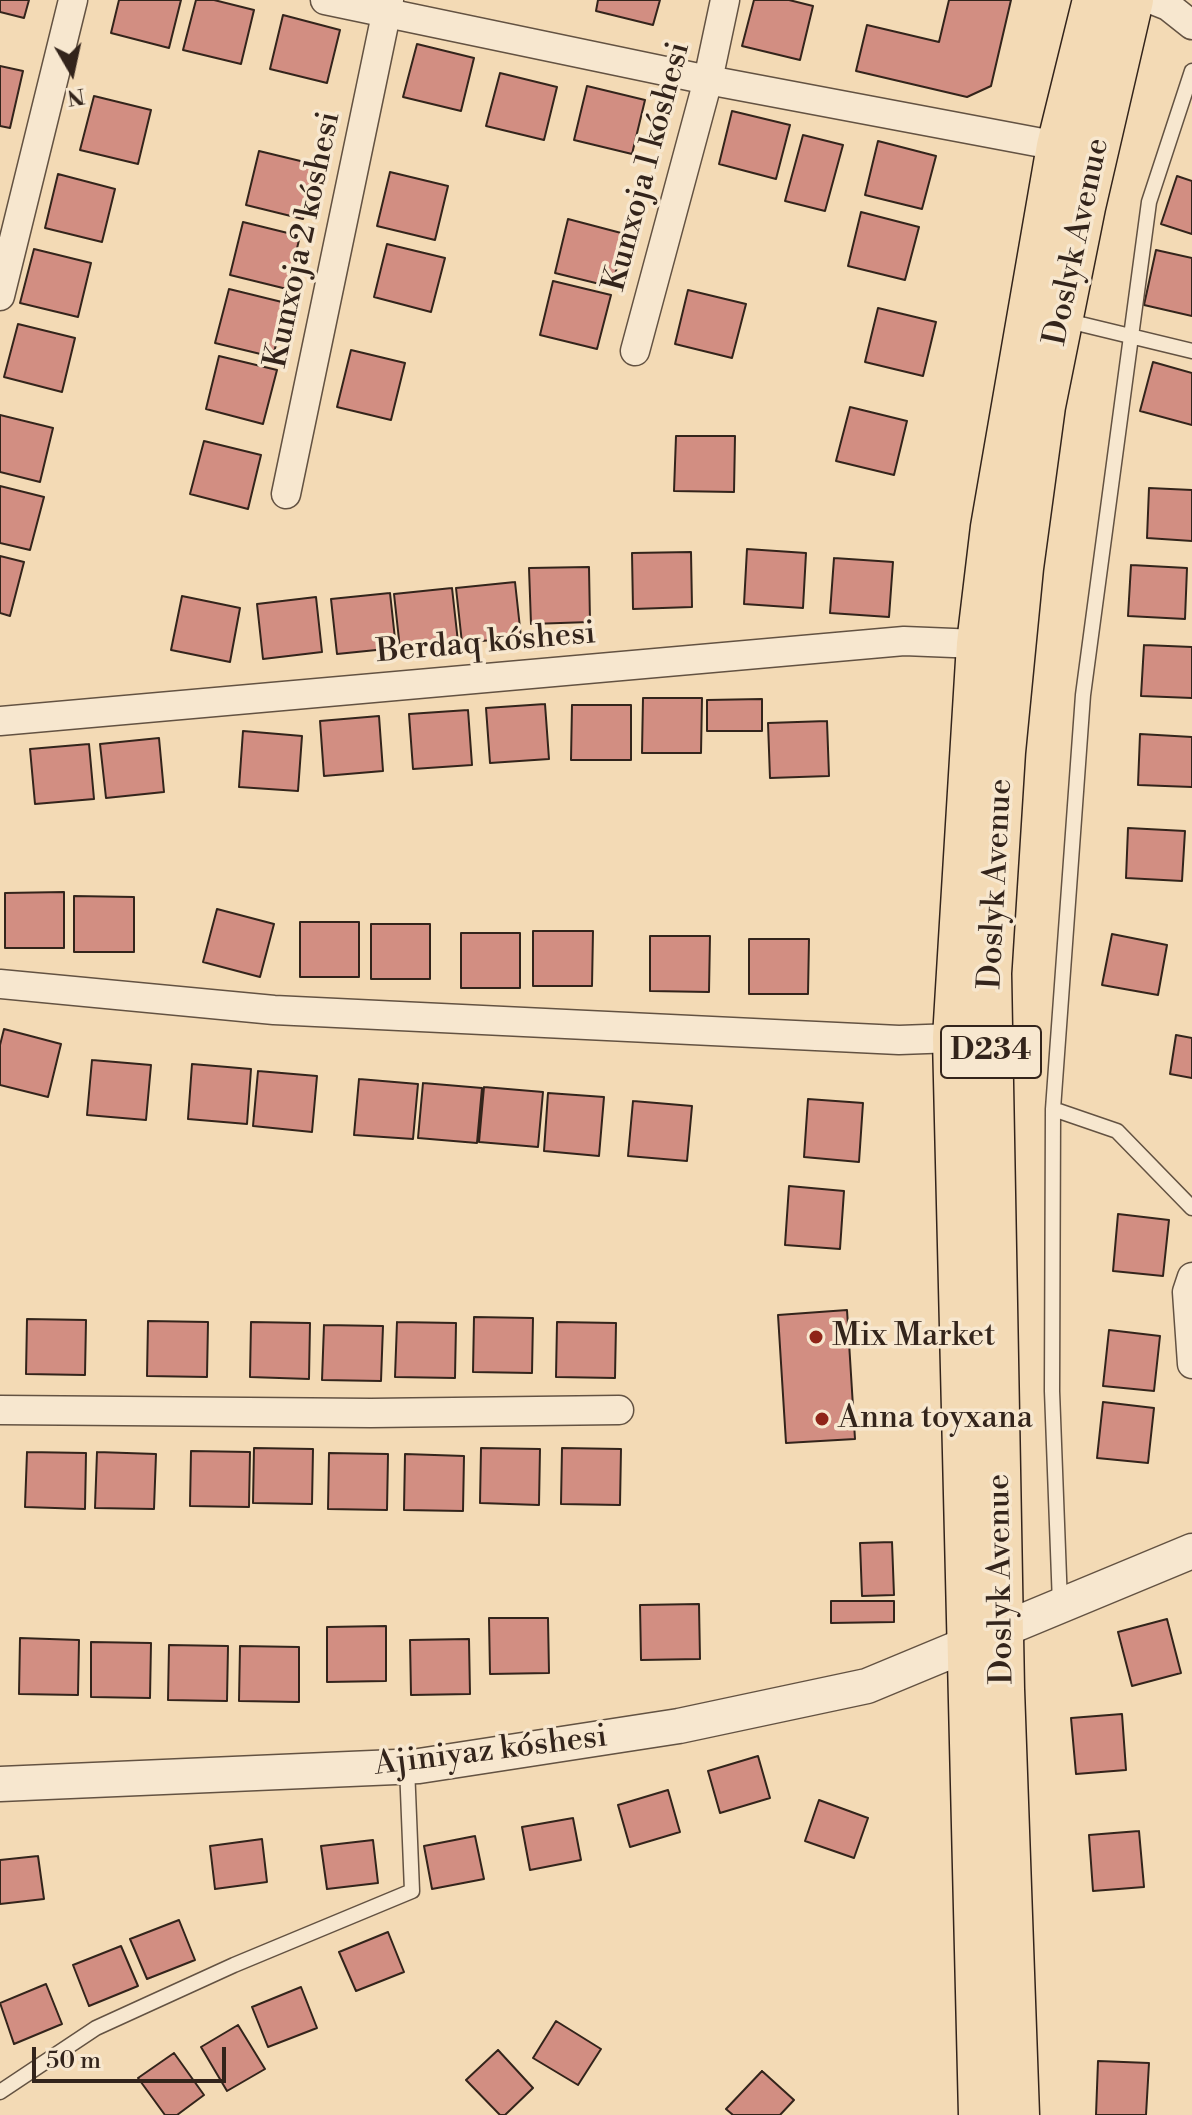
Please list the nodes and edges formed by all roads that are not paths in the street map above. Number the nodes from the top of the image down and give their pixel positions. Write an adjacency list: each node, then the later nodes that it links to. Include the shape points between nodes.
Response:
1 (73, 0): 12 (street)
2 (325, 0): 7 (street)
3 (725, 0): 10 (street, Kunxoja 1 kóshesi)
4 (1094, 0): 11 (main road, Doslyk Avenue / D234)
5 (1132, 0): 13 (main road, Doslyk Avenue / D234)
6 (1153, 0): 8 (street)
7 (387, 6): 10 (street); 17 (street, Kunxoja 2 kóshesi)
8 (1192, 25)
9 (1192, 71): 14 (lane, via 1149,202)
10 (708, 80): 11 (street); 15 (street, Kunxoja 1 kóshesi)
11 (1058, 146): 18 (main road, Doslyk Avenue / D234, via 999,483)
12 (0, 296)
13 (1062, 319): 14 (lane); 30 (main road, Doslyk Avenue / D234, via 1022,568 990,973)
14 (1131, 334): 16 (lane); 22 (lane, via 1083,695)
15 (635, 351)
16 (1192, 351)
17 (286, 494)
18 (978, 644): 19 (street, Berdaq kóshesi, via 904,641); 21 (main road, Doslyk Avenue / D234)
19 (0, 721)
20 (0, 984): 21 (street, via 274,1010)
21 (954, 1038): 30 (main road, Doslyk Avenue / D234)
22 (1053, 1109): 23 (lane, via 1117,1131); 29 (lane, via 1052,1391)
23 (1192, 1208)
24 (1192, 1277): 25 (street, via 1187,1292)
25 (1192, 1364)
26 (0, 1410): 27 (street)
27 (619, 1410)
28 (1192, 1551): 29 (street, Ajiniyaz kóshesi)
29 (1060, 1604): 30 (street, Ajiniyaz kóshesi)
30 (986, 1636): 31 (street, Ajiniyaz kóshesi, via 867,1686 679,1726); 34 (main road, Doslyk Avenue / D234); 35 (main road, Doslyk Avenue / D234)
31 (407, 1767): 32 (street, Ajiniyaz kóshesi); 33 (lane, via 412,1891 96,2028)
32 (0, 1784)
33 (0, 2092)
34 (980, 2115)
35 (1018, 2115)

